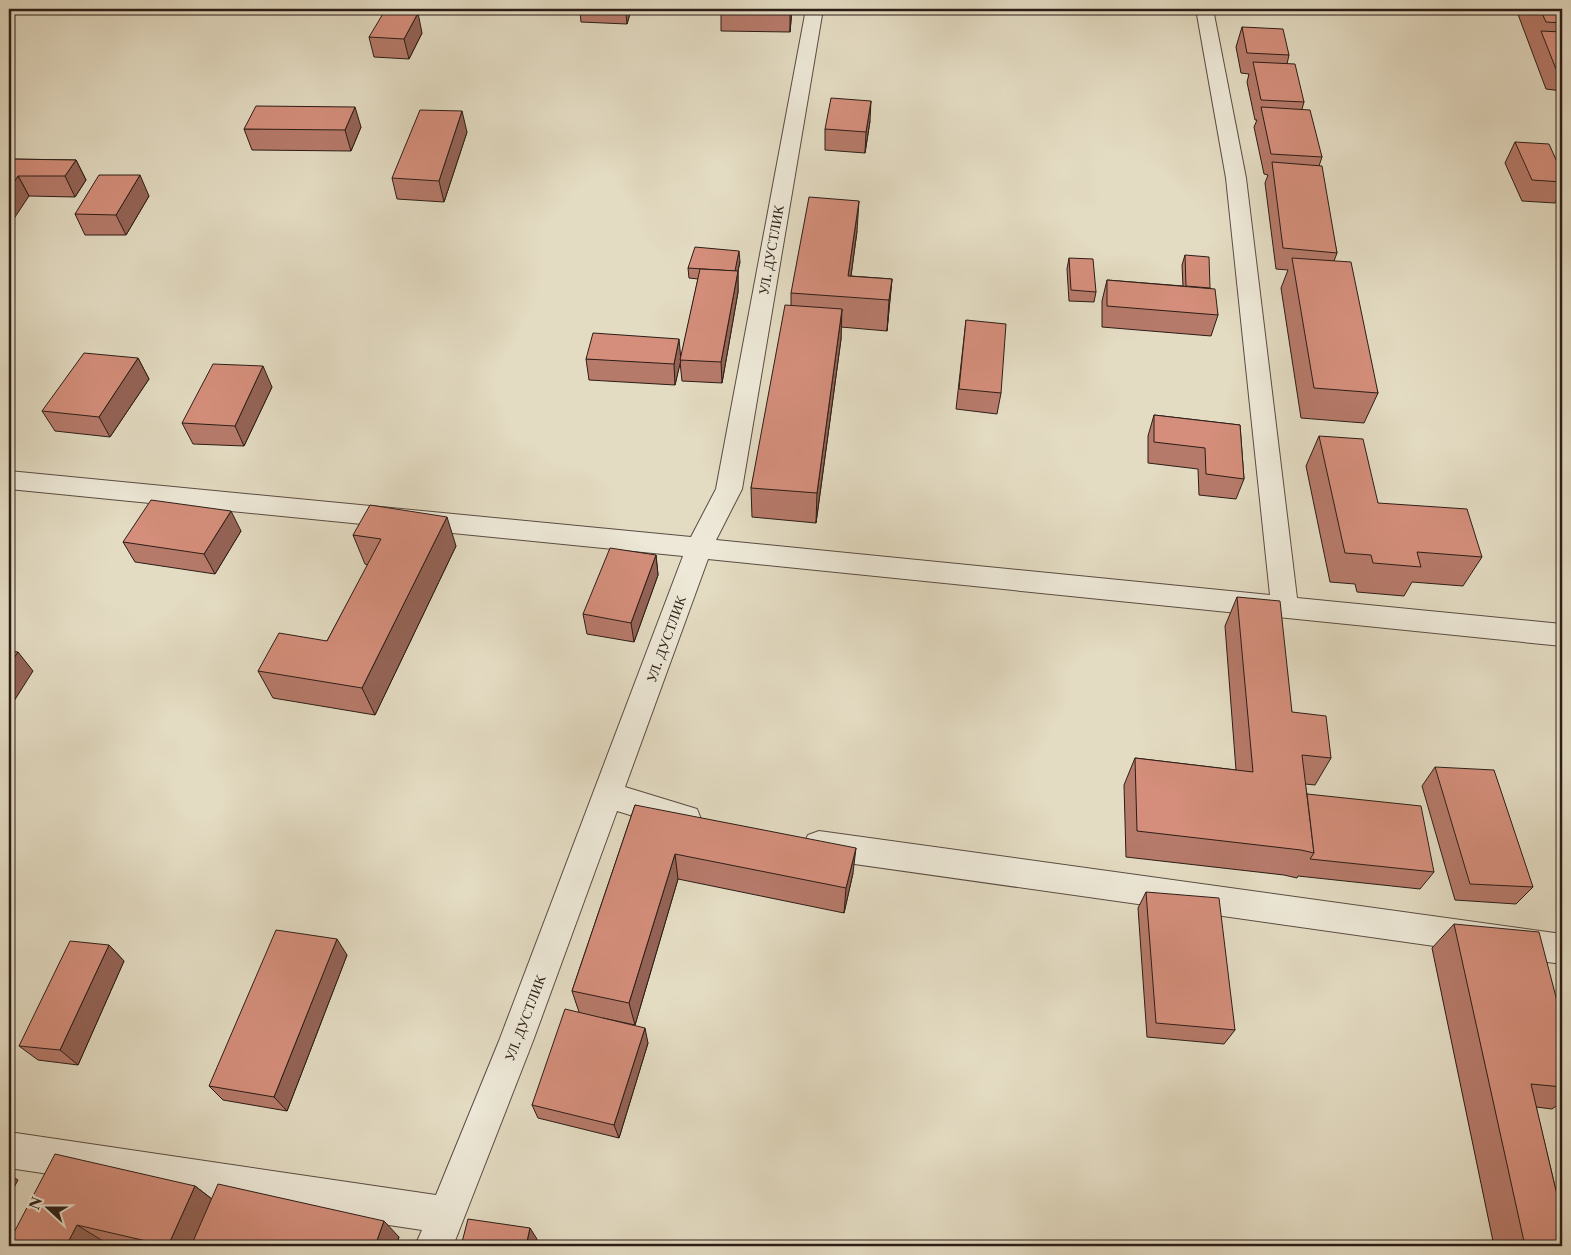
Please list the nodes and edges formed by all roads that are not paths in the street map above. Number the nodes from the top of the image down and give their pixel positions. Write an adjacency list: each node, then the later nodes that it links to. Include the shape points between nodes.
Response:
1 (814, 9): 4 (street, УЛ. ДУСТЛИК, via 729,489)
2 (1206, 9): 5 (street, via 1236,178)
3 (9, 480): 4 (street)
4 (699, 548): 5 (street); 7 (street, УЛ. ДУСТЛИК)
5 (1285, 607): 6 (street)
6 (1562, 635)
7 (608, 795): 8 (street); 12 (street, УЛ. ДУСТЛИК, via 516,1042)
8 (709, 826)
9 (794, 842): 10 (street)
10 (1562, 949)
11 (9, 1150): 12 (street)
12 (440, 1231)

